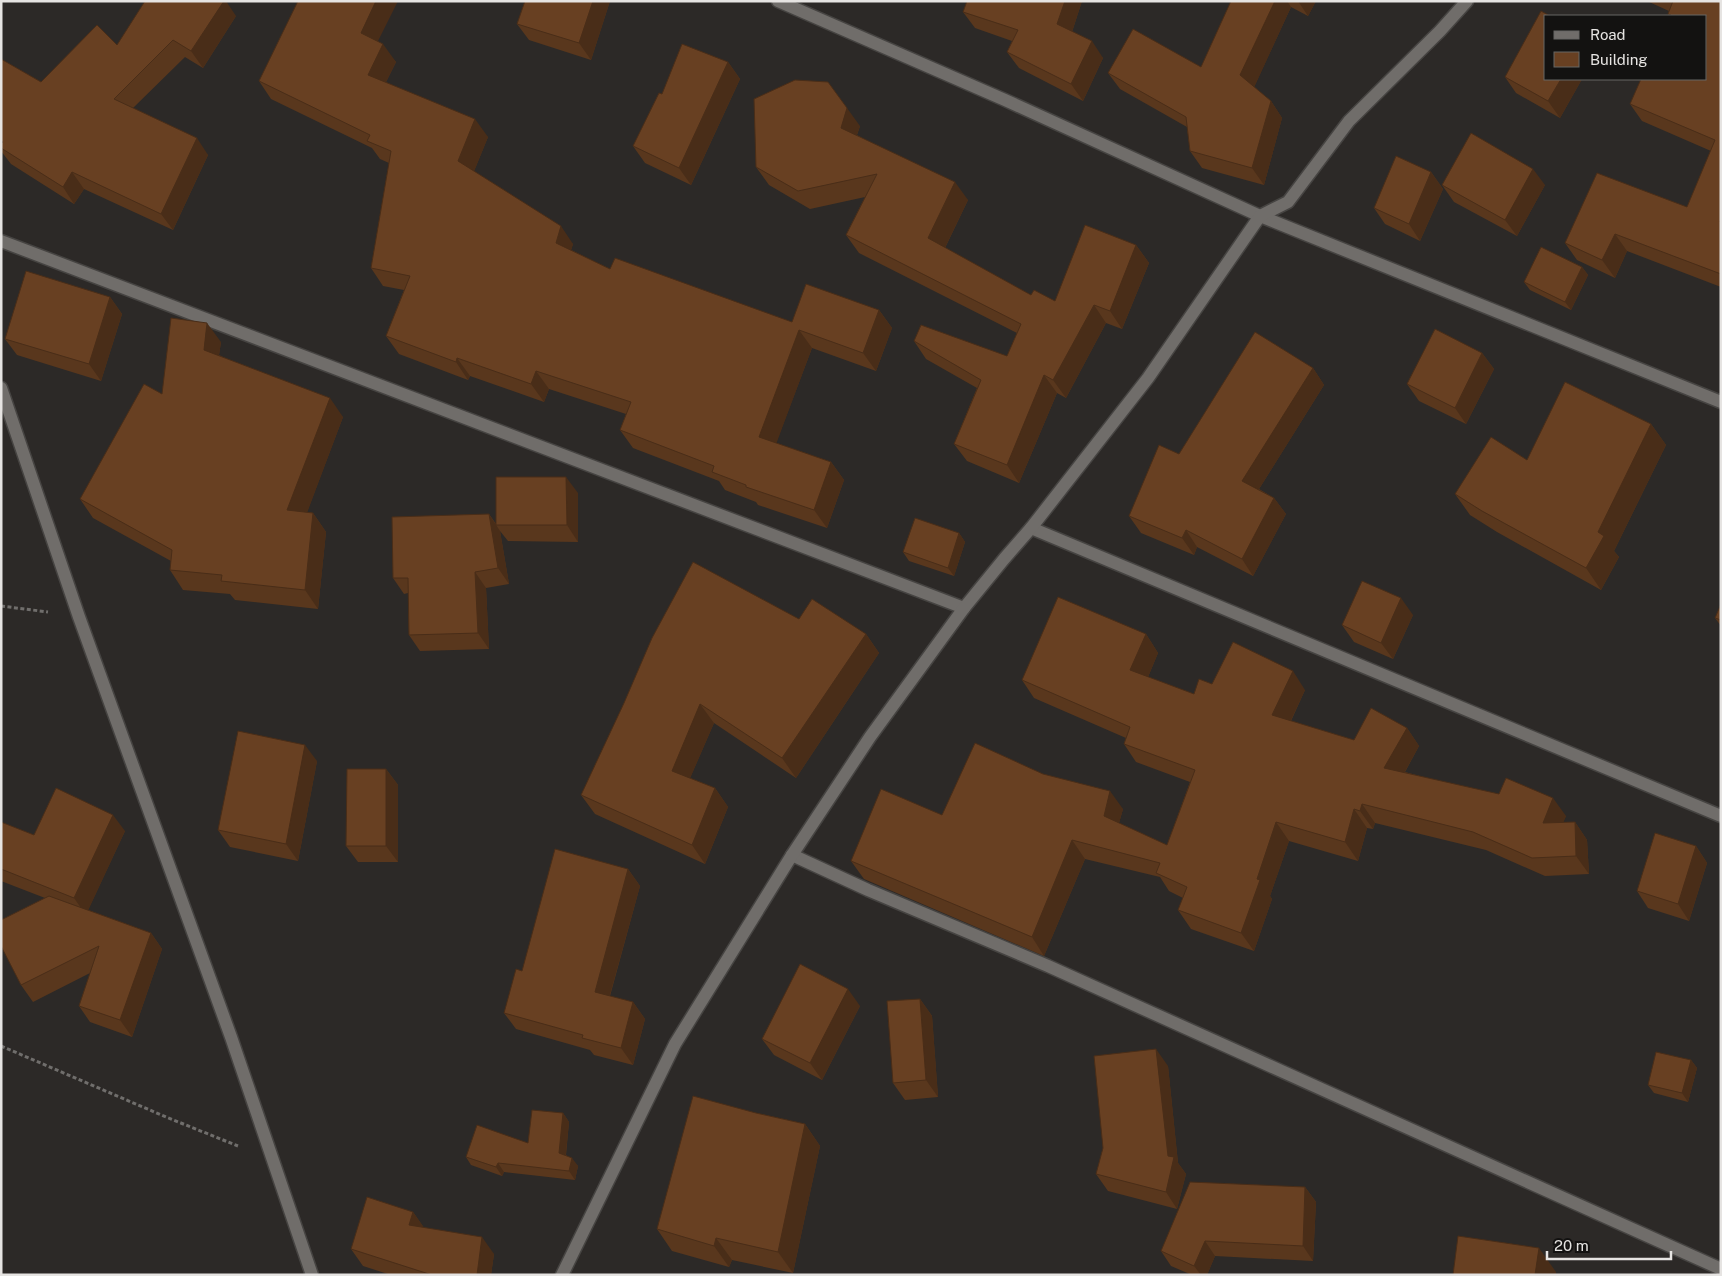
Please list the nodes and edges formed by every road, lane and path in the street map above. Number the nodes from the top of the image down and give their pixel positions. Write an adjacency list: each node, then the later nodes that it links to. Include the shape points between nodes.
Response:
1 (778, 1): 3 (street)
2 (1467, 1): 3 (street, via 1349,121 1288,202)
3 (1260, 216): 6 (street); 7 (street, via 1148,378)
4 (1, 240): 9 (street)
5 (1, 388): 10 (street)
6 (1721, 402)
7 (1031, 528): 9 (street); 11 (street)
8 (1, 606): 10 (path)
9 (964, 608): 12 (street, via 870,737)
10 (80, 617): 14 (street)
11 (1721, 816)
12 (792, 855): 15 (street, via 1066,974); 17 (street, via 675,1044)
13 (1, 1046): 14 (path)
14 (273, 1159): 16 (street)
15 (1721, 1269)
16 (312, 1275)
17 (562, 1275)

